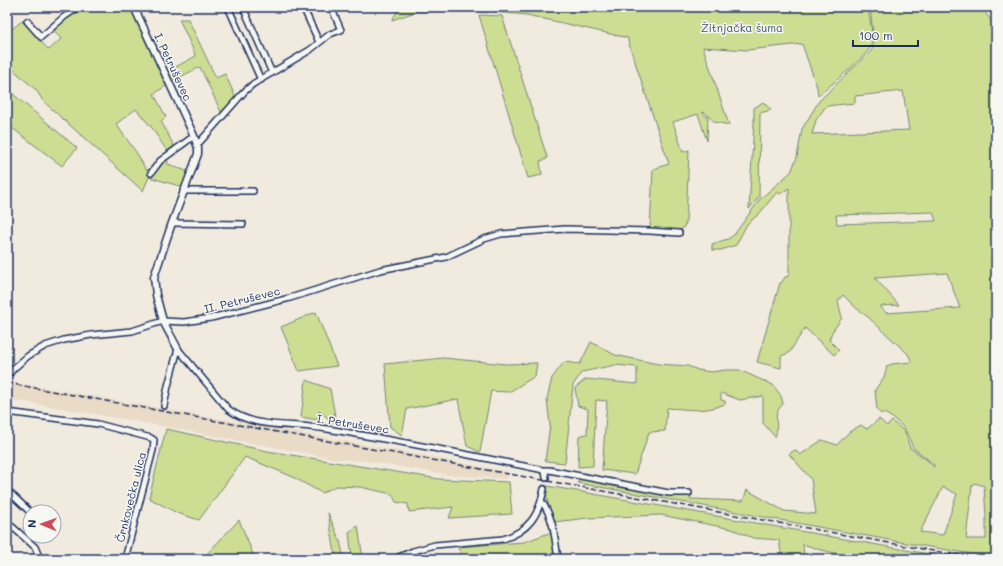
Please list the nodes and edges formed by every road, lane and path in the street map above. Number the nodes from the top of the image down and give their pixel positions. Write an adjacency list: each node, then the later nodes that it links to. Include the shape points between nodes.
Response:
1 (80, 7): 7 (street, via 41,37)
2 (134, 7): 11 (street, I. Petruševec)
3 (228, 7): 10 (street)
4 (243, 7): 9 (street)
5 (303, 7): 8 (street)
6 (331, 7): 8 (street, via 341,30)
7 (27, 22)
8 (319, 42): 9 (street)
9 (272, 73): 10 (street)
10 (261, 80): 12 (street, via 244,92)
11 (194, 136): 12 (street, I. Petruševec); 13 (street, via 160,161)
12 (198, 144): 14 (street, I. Petruševec, via 198,154)
13 (151, 173)
14 (183, 191): 15 (street); 16 (street, I. Petruševec)
15 (254, 191)
16 (172, 223): 17 (street); 19 (street, I. Petruševec, via 154,277)
17 (243, 224)
18 (679, 233): 19 (street, II. Petruševec, via 565,229 501,234 446,257 380,270 290,298 211,318 184,322)
19 (163, 321): 20 (street, I. Petruševec); 21 (street, via 132,331 91,335 52,343 34,352)
20 (178, 349): 22 (street); 24 (street, I. Petruševec, via 228,408 248,420 362,435)
21 (11, 372)
22 (164, 406)
23 (7, 412): 33 (street, Črnkovečka ulica, via 98,424 154,440)
24 (542, 470): 25 (street, via 546,473); 28 (street, I. Petruševec, via 669,493)
25 (546, 478)
26 (544, 489): 29 (street)
27 (7, 490): 30 (street)
28 (689, 493)
29 (542, 502): 34 (street, via 530,524 511,536 435,545); 35 (street, via 550,518)
30 (22, 504)
31 (7, 522): 32 (street, via 35,548)
32 (40, 559)
33 (125, 559)
34 (394, 559)
35 (558, 559)

